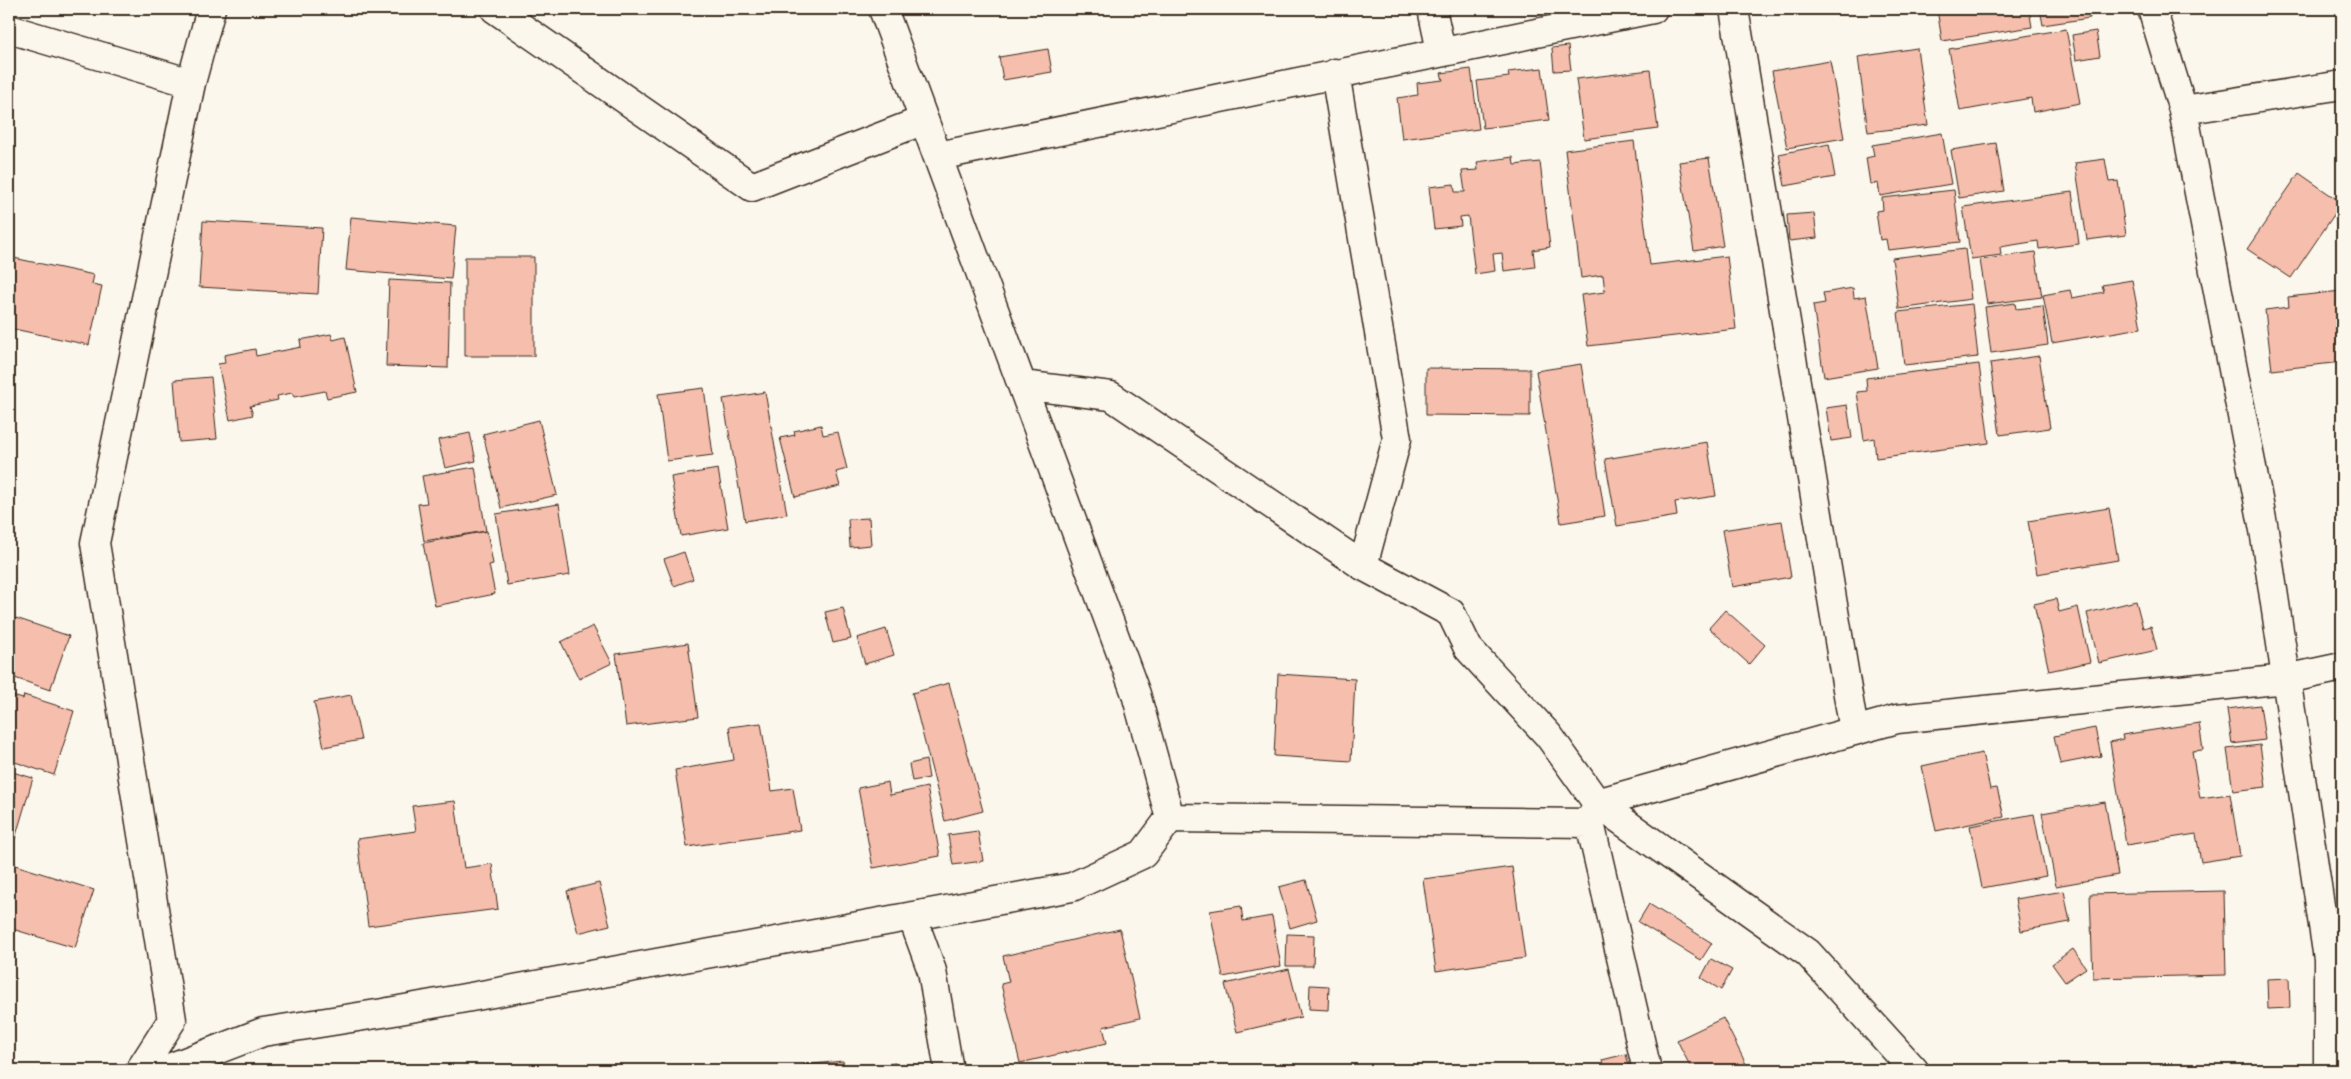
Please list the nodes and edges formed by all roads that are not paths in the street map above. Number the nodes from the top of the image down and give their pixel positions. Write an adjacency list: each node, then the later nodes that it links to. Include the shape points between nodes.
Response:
1 (211, 9): 11 (street)
2 (495, 9): 14 (street, via 752,186)
3 (883, 9): 14 (street)
4 (1432, 9): 9 (street)
5 (1653, 9): 9 (street)
6 (1734, 9): 20 (street)
7 (2152, 9): 13 (street)
8 (9, 29): 11 (street)
9 (1441, 51): 10 (street)
10 (1335, 73): 15 (street); 17 (street, via 1397,439)
11 (192, 83): 24 (street, via 95,542 172,1020)
12 (2342, 85): 13 (street)
13 (2183, 110): 19 (street, via 2264,530)
14 (924, 120): 15 (street)
15 (938, 156): 16 (street)
16 (1022, 385): 17 (street, via 1111,396); 22 (street, via 1136,694)
17 (1363, 566): 21 (street, via 1451,613 1468,648 1549,736)
18 (2342, 667): 19 (street)
19 (2286, 679): 20 (street, via 1897,719); 29 (street, via 2328,959)
20 (1854, 731): 21 (street)
21 (1594, 813): 22 (street); 27 (street); 28 (street, via 1808,953)
22 (1170, 818): 23 (street, via 1143,854 1072,887)
23 (912, 916): 25 (street, via 263,1032); 26 (street, via 932,971)
24 (140, 1070)
25 (164, 1070)
26 (949, 1070)
27 (1647, 1070)
28 (1914, 1070)
29 (2328, 1070)

